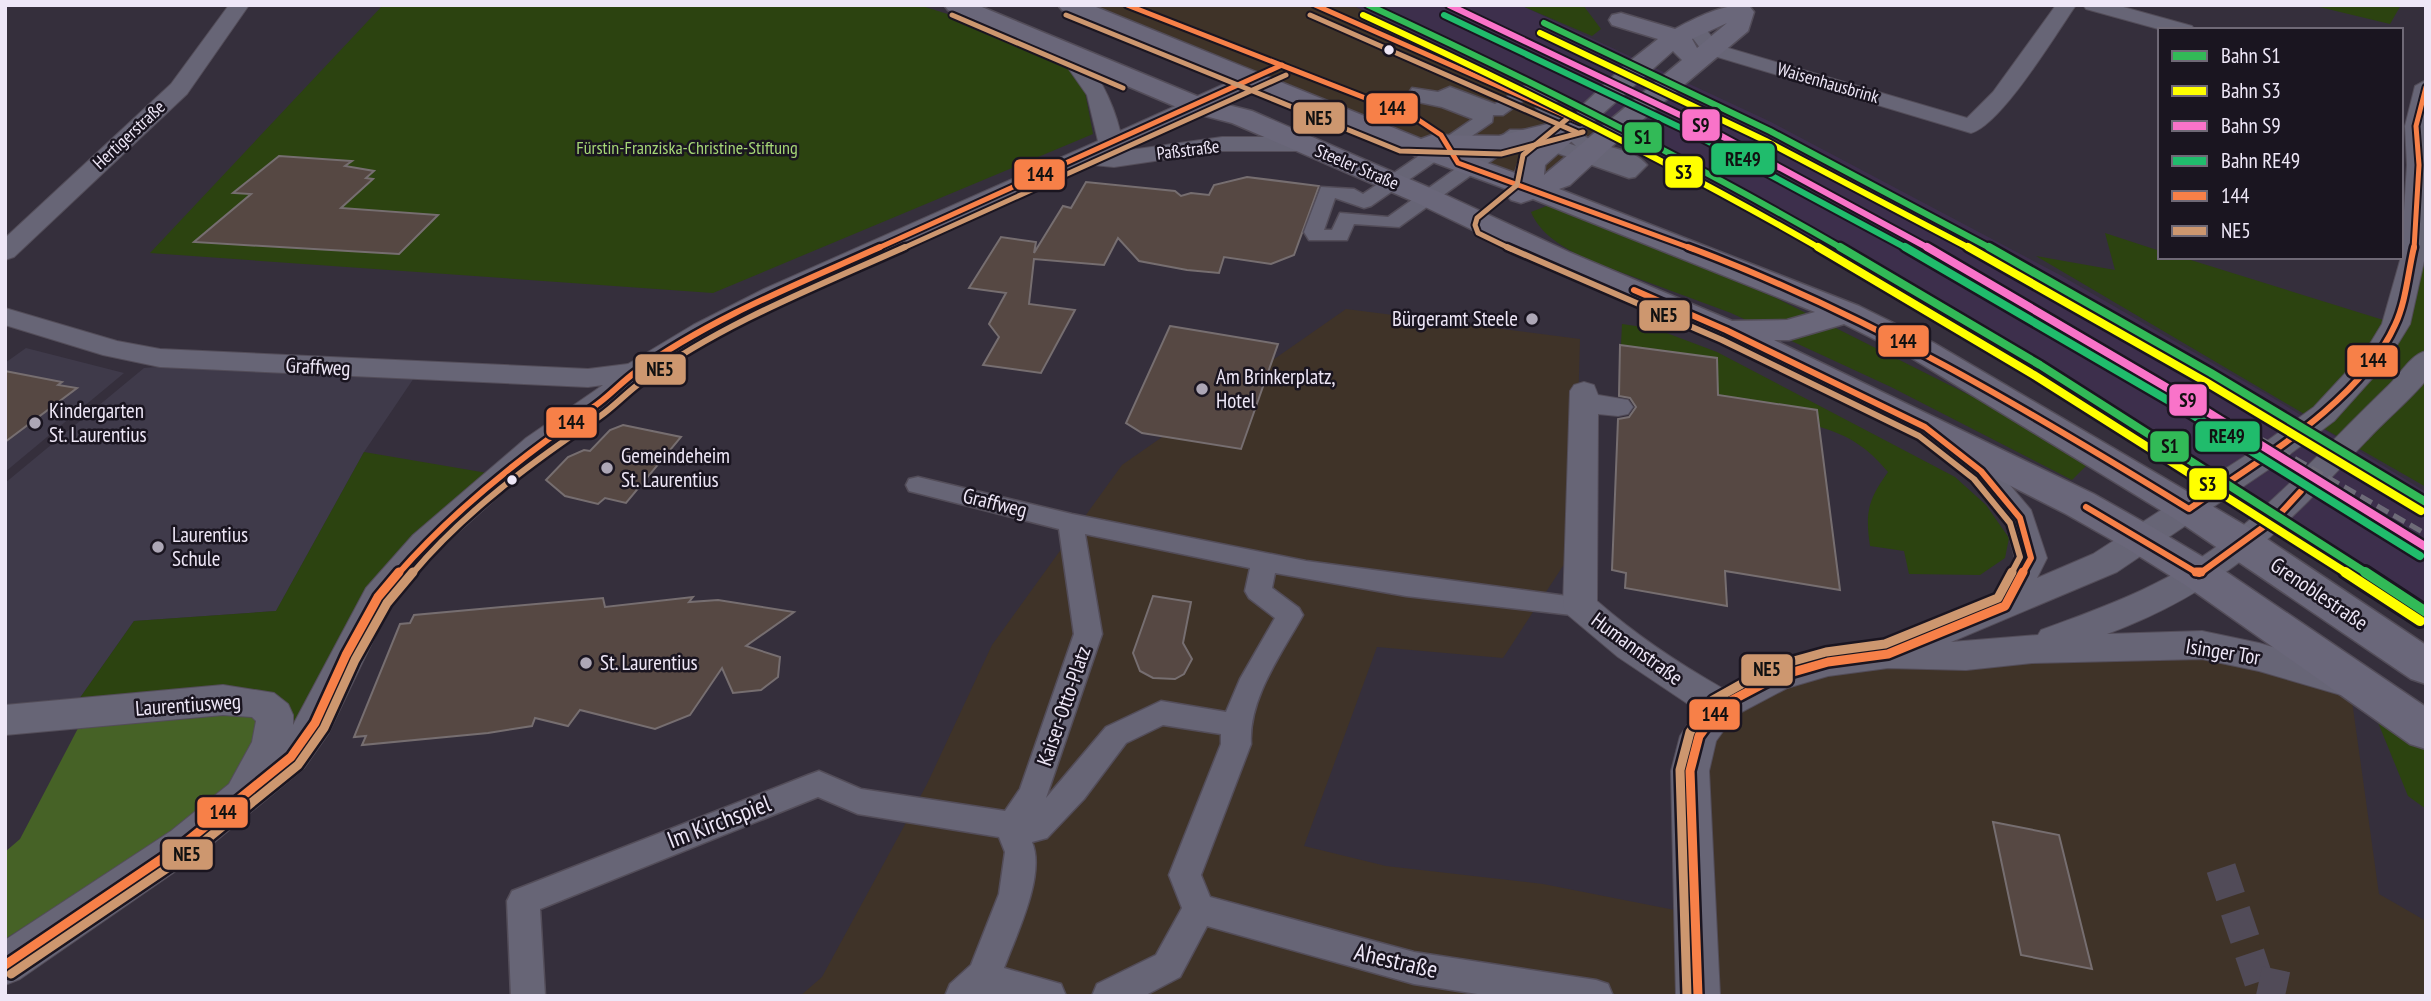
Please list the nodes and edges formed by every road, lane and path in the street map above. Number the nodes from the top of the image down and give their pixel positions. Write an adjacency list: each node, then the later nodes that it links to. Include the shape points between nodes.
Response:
1 (239, 5): 30 (street, Hertigerstraße, via 179,89)
2 (956, 5): 8 (main road, Steeler Straße)
3 (1070, 5): 14 (main road, Steeler Straße)
4 (2066, 5): 12 (street, Waisenhausbrink, via 2001,97 1970,126)
5 (2092, 5): 9 (street)
6 (1746, 9): 10 (main road, via 1712,18); 12 (main road, via 1740,26)
7 (1615, 12): 10 (main road); 13 (main road)
8 (1002, 25): 11 (main road, Steeler Straße); 17 (main road, via 1064,36)
9 (2178, 28)
10 (1687, 33): 12 (main road); 13 (main road)
11 (1069, 55): 17 (main road, Steeler Straße); 21 (street, Steeler Straße, via 1101,97)
12 (1701, 57): 23 (main road)
13 (1645, 59): 19 (main road)
14 (1252, 80): 17 (street, Paßstraße); 20 (main road, Steeler Straße)
15 (2403, 87): 16 (street)
16 (2425, 89): 25 (street, Isinger Tor, via 2416,126)
17 (1204, 101): 21 (street, Paßstraße); 22 (main road, Steeler Straße)
18 (1497, 111): 18 (street, via 1530,88 1550,99 1543,105 1583,144 1638,165 1629,173 1531,135 1516,134 1392,223 1347,217 1340,236 1315,236 1328,191 1354,195 1364,202 1486,118 1415,96 1418,92 1440,98 1450,92)
19 (1580, 122): 20 (main road, via 1500,144); 26 (main road, via 1531,162)
20 (1402, 141): 26 (main road, Steeler Straße)
21 (1110, 143): 24 (street, Paßstraße)
22 (1303, 144): 24 (street, Paßstraße, via 1222,144 1114,160); 27 (main road, Steeler Straße)
23 (1594, 147): 26 (main road, via 1560,179); 28 (main road, via 1592,179)
24 (1074, 159): 35 (street, Paßstraße, via 774,295)
25 (2422, 171): 29 (street, Isinger Tor)
26 (1527, 190): 27 (main road); 28 (main road, Grenoblestraße)
27 (1485, 225): 33 (main road)
28 (1626, 225): 31 (main road, Grenoblestraße)
29 (2421, 234): 39 (street, Isinger Tor, via 2396,324 2376,357 2324,414)
30 (5, 252)
31 (1847, 313): 33 (main road, via 1789,330); 39 (main road, Grenoblestraße, via 1922,350)
32 (5, 316): 35 (street, Graffweg, via 113,349 160,358 588,378)
33 (1726, 330): 37 (main road)
34 (2426, 360): 42 (street, Isinger Tor, via 2277,517)
35 (637, 371): 55 (street, Paßstraße, via 537,445 417,551 361,625 305,739 291,758)
36 (1618, 407): 45 (street, Humannstraße, via 1585,397)
37 (1925, 427): 41 (main road); 46 (street, via 1981,471 2020,518 2031,558)
38 (918, 485): 40 (street, Graffweg)
39 (2189, 509): 41 (street, Isinger Tor); 42 (main road, Grenoblestraße)
40 (1072, 523): 43 (street); 56 (street, Kaiser-Otto-Platz, via 1088,634 1033,794)
41 (2140, 538): 44 (main road); 46 (street, Isinger Tor, via 2105,563)
42 (2244, 543): 44 (street, Isinger Tor); 49 (main road, Grenoblestraße)
43 (1265, 561): 45 (street, via 1406,586); 53 (street, via 1258,591 1290,615 1254,679)
44 (2199, 574): 47 (street, Isinger Tor, via 2163,596); 50 (main road)
45 (1580, 606): 51 (street, Humannstraße, via 1660,670)
46 (2005, 606): 48 (street, Isinger Tor)
47 (2032, 649): 48 (street, Isinger Tor, via 1966,656); 50 (street, Isinger Tor, via 2202,645)
48 (1888, 654): 51 (street, Isinger Tor, via 1828,662 1776,677)
49 (2426, 667)
50 (2367, 689): 54 (main road)
51 (1721, 706): 64 (street, via 1699,736 1690,771)
52 (5, 719): 55 (street, Laurentiusweg, via 223,700 261,703 275,715 276,727)
53 (1235, 725): 56 (street, Kaiser-Otto-Platz, via 1161,713 1116,735 1036,829); 57 (street, via 1236,744 1185,875)
54 (2426, 731)
55 (240, 796): 58 (street, Paßstraße, via 149,869)
56 (1011, 827): 59 (street, via 1021,852 1015,894); 60 (street, Im Kirchspiel, via 858,801 819,784 523,901)
57 (1199, 909): 62 (street, via 1168,966); 63 (street, Ahestraße, via 1414,968)
58 (5, 965)
59 (973, 986): 61 (street)
60 (528, 996)
61 (1049, 996)
62 (1109, 996)
63 (1596, 996)
64 (1698, 996)

